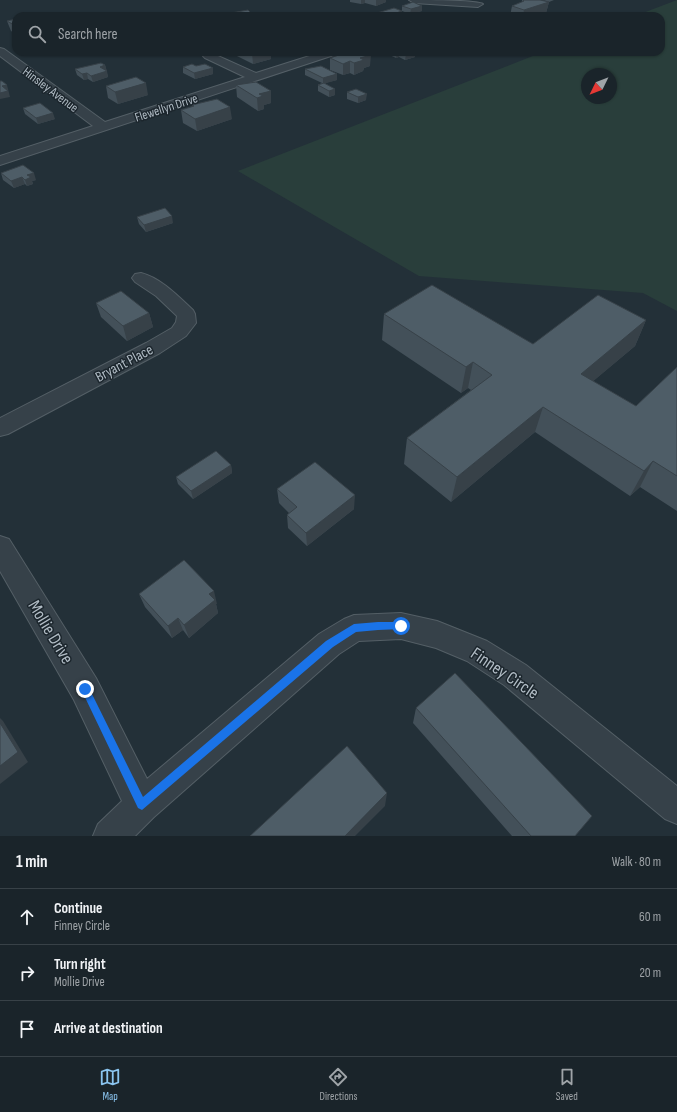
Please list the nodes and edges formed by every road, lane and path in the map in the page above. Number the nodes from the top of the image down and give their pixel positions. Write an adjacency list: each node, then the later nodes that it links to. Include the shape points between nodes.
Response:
1 (414, 0): 2 (street, via 481,3)
2 (456, 11)
3 (0, 51): 7 (street, Hinsley Avenue)
4 (209, 56): 6 (street)
5 (321, 56): 6 (street, Flewellyn Drive)
6 (255, 77): 7 (street, Flewellyn Drive)
7 (103, 127): 8 (street, Flewellyn Drive)
8 (0, 161)
9 (141, 278): 10 (street, Bryant Place, via 162,292 186,314 186,323 179,332)
10 (0, 428)
11 (0, 547): 12 (street, Mollie Drive, via 85,689)
12 (142, 805): 13 (street, Finney Circle, via 330,644 354,628 401,626 437,634 477,651 515,676); 14 (street, Finney Circle)
13 (677, 807)
14 (110, 836)

